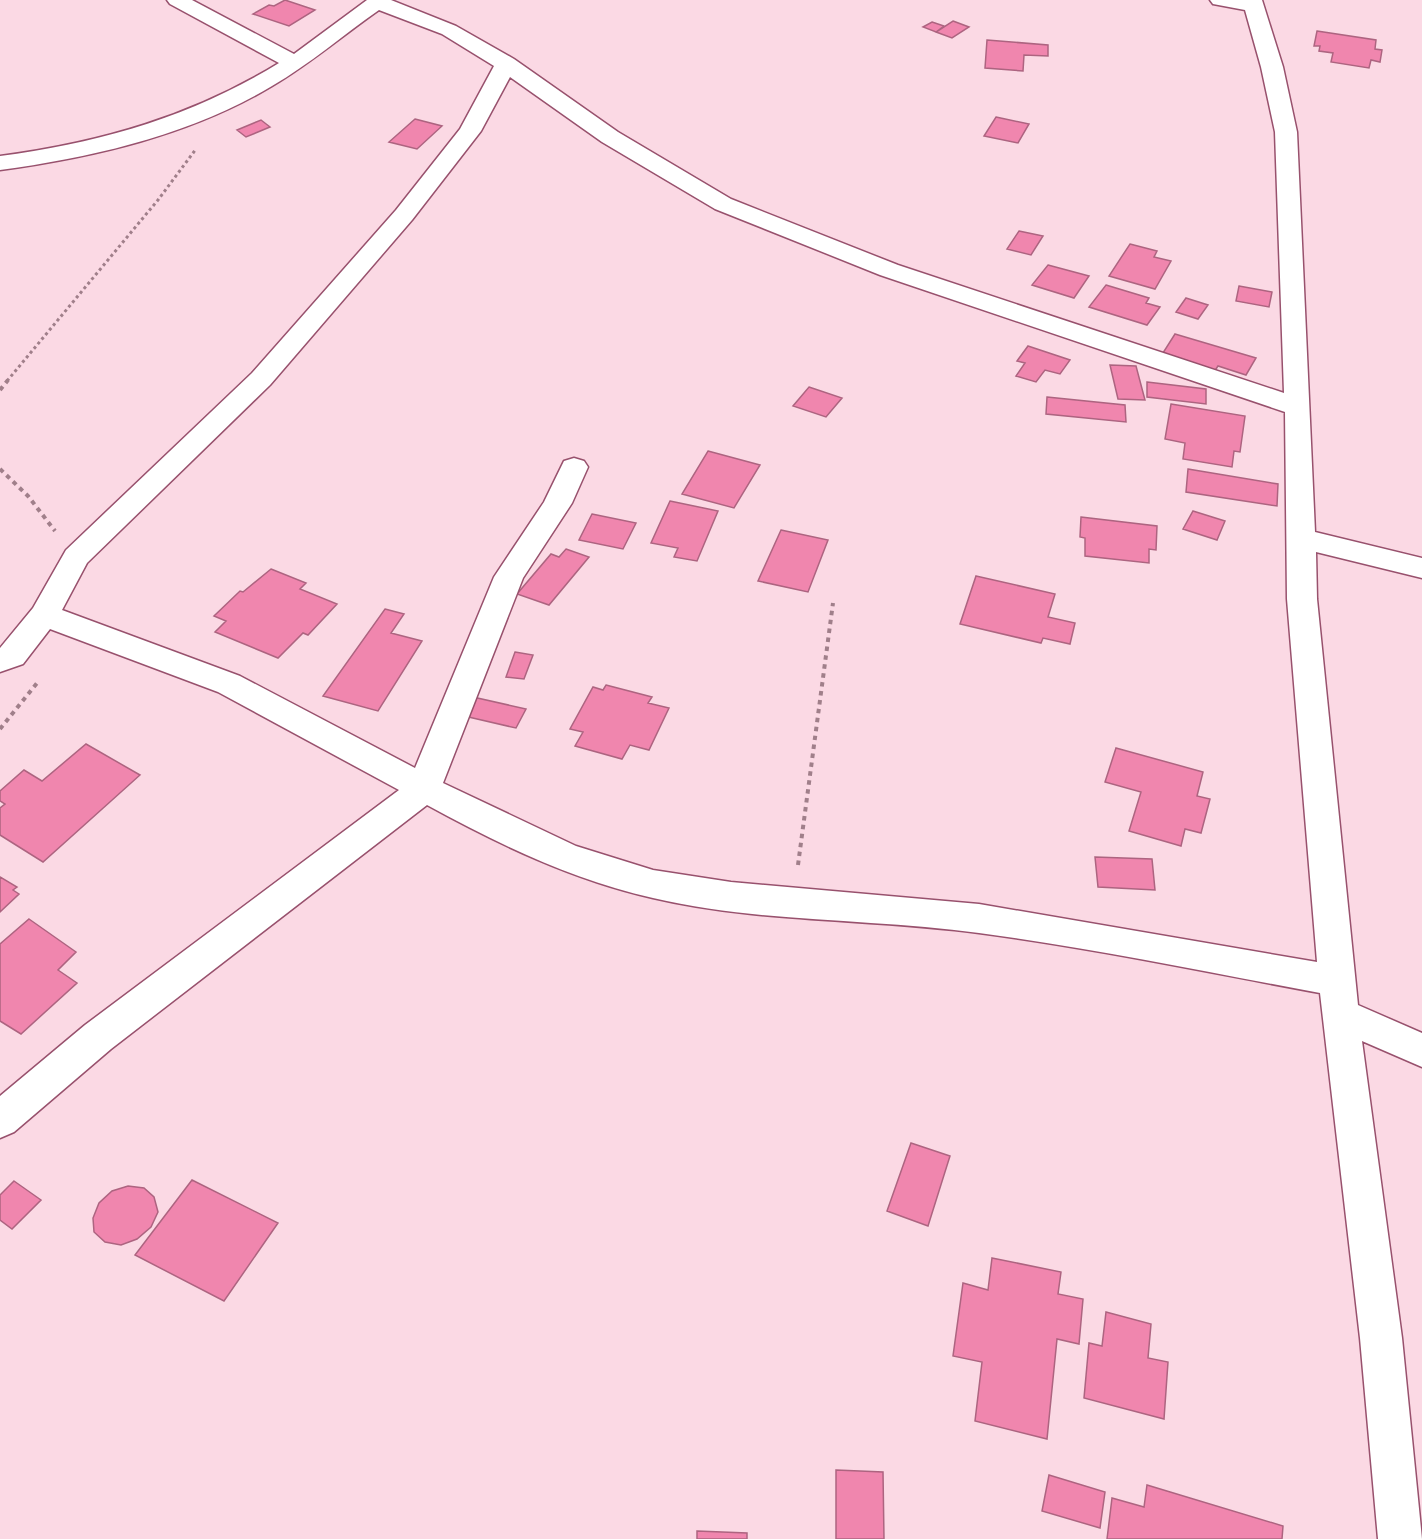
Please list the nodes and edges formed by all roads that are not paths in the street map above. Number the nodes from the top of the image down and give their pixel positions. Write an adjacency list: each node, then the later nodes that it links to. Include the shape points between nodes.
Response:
1 (177, 0): 5 (street)
2 (1220, 0): 4 (street)
3 (379, 1): 5 (street); 6 (street, via 449,30)
4 (1253, 3): 8 (street, via 1286,132)
5 (294, 63): 7 (street, via 242,93 144,134)
6 (506, 64): 8 (street, via 610,137 723,204 889,270); 12 (street, via 470,130 404,215 261,379 76,557)
7 (0, 163)
8 (1298, 407): 10 (street)
9 (574, 467): 14 (street, via 558,503 509,577)
10 (1301, 538): 11 (street); 15 (street, via 1302,599)
11 (1422, 568)
12 (44, 615): 13 (street, via 12,656); 14 (street, via 226,682)
13 (0, 662)
14 (423, 790): 15 (street, via 529,842 617,875 700,892 926,912 1037,927); 17 (street, via 98,1037)
15 (1339, 998): 16 (street); 18 (street, via 1381,1338)
16 (1422, 1051)
17 (0, 1120)
18 (1401, 1539)

